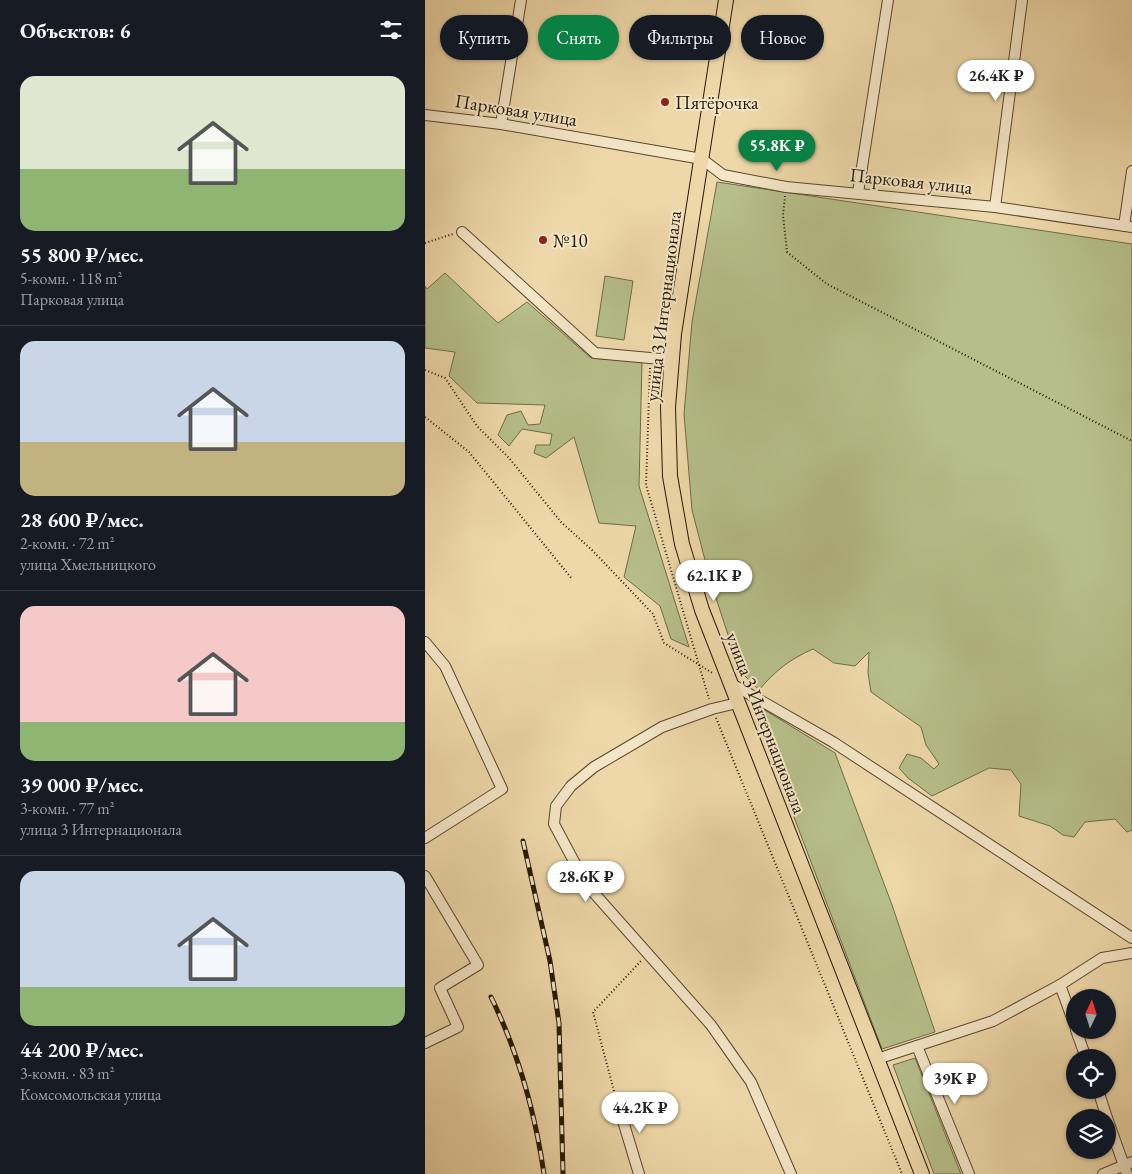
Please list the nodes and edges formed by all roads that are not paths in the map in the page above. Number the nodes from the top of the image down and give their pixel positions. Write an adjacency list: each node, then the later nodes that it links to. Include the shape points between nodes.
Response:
1 (521, 0): 6 (street)
2 (726, 0): 7 (main road, улица 3 Интернационала)
3 (888, 0): 9 (street)
4 (1022, 0): 10 (street)
5 (425, 114): 6 (street, Парковая улица)
6 (501, 124): 7 (street, Парковая улица)
7 (702, 159): 9 (street, Парковая улица, via 723,175 786,187); 13 (main road, улица 3 Интернационала)
8 (1132, 171): 11 (street)
9 (858, 193): 10 (street, Парковая улица)
10 (995, 207): 11 (street, Парковая улица)
11 (1128, 227)
12 (462, 232): 13 (street, via 595,353)
13 (672, 360): 15 (main road, улица 3 Интернационала, via 668,407 670,476 682,544)
14 (425, 642): 17 (street, via 445,666 502,789)
15 (729, 682): 16 (main road, улица 3 Интернационала); 19 (street, via 833,742)
16 (737, 703): 25 (main road, улица 3 Интернационала); 30 (street, via 662,727 618,752 571,786 556,806 554,824 585,884 711,1025 751,1082)
17 (425, 838)
18 (425, 876): 23 (street, via 478,966 440,988 458,1027)
19 (1132, 938)
20 (1132, 953): 21 (street, via 1102,958)
21 (1061, 985): 22 (street); 24 (street, via 993,1020)
22 (1066, 1000)
23 (425, 1043)
24 (917, 1046): 25 (street); 32 (street)
25 (877, 1059): 31 (main road, улица 3 Интернационала)
26 (617, 1101): 29 (street)
27 (1116, 1139): 28 (street)
28 (1128, 1167): 33 (street)
29 (639, 1174)
30 (791, 1174)
31 (922, 1174)
32 (969, 1174)
33 (1103, 1174)

